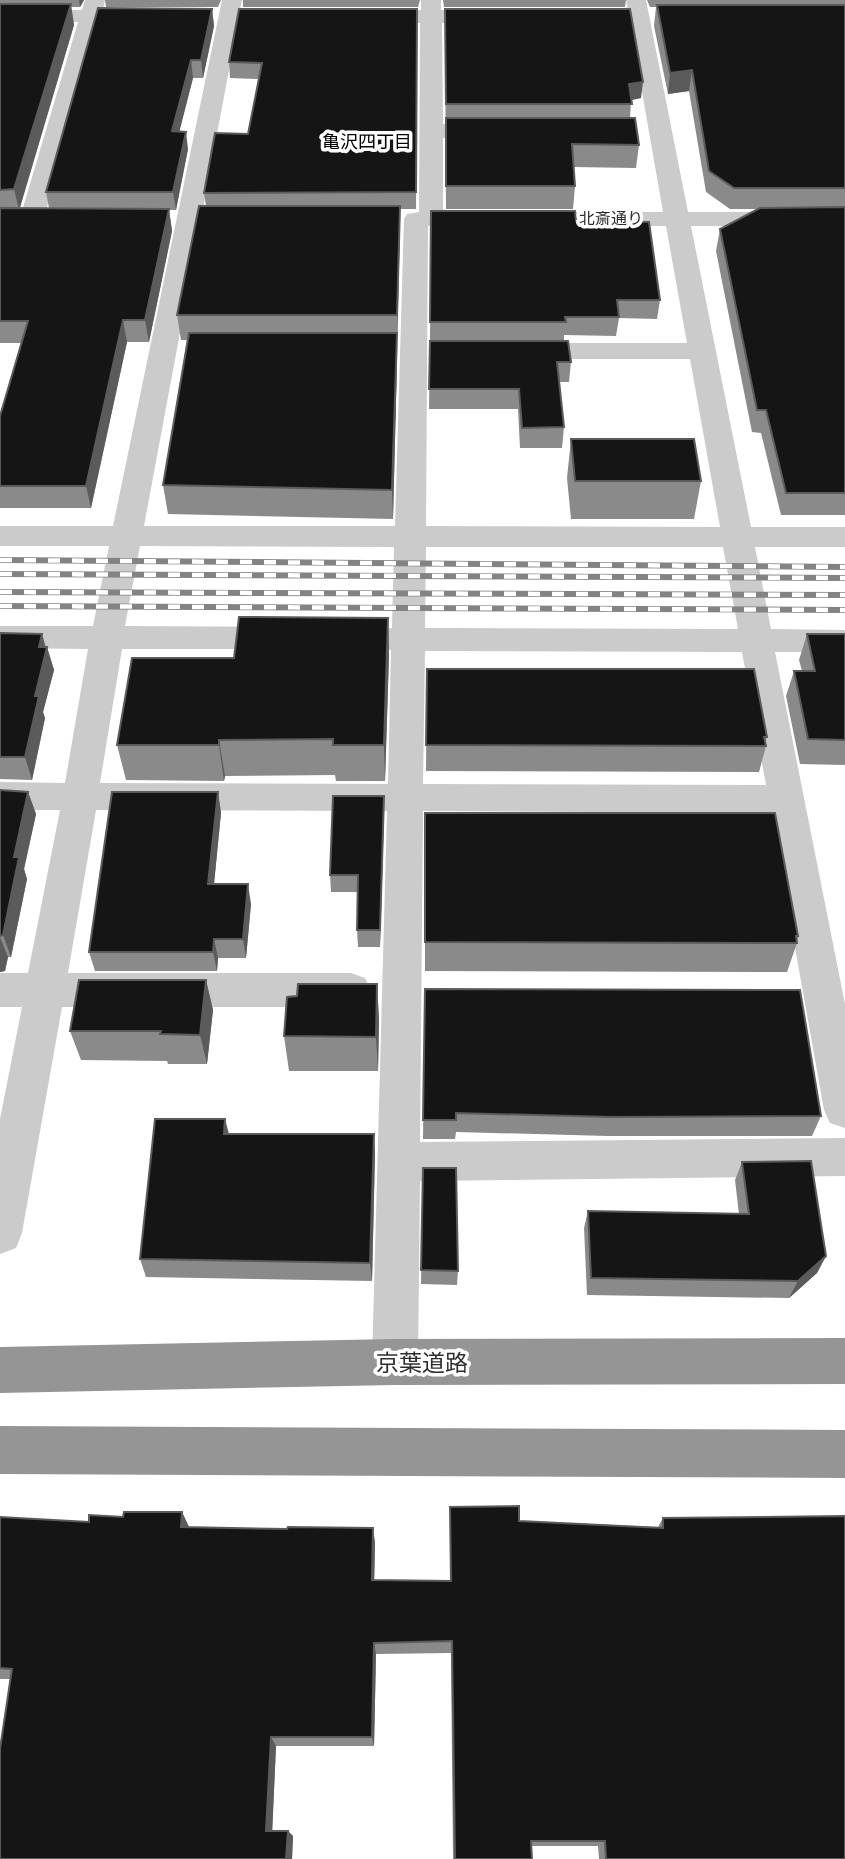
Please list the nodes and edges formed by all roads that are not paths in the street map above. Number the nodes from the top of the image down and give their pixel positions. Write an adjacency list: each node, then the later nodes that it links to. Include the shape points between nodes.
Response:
1 (92, 8): 5 (street); 6 (street); 16 (street, via 20,221)
2 (431, 8): 7 (street); 8 (street); 9 (street)
3 (232, 12): 20 (street, via 188,220 176,351)
4 (637, 12): 14 (street, via 647,131)
5 (0, 16)
6 (173, 16)
7 (509, 16)
8 (349, 17)
9 (431, 131): 10 (street); 11 (street)
10 (525, 131)
11 (412, 219): 12 (street); 21 (street)
12 (457, 219)
13 (497, 219): 14 (street, 北斎通り)
14 (677, 219): 15 (street, 北斎通り); 18 (street)
15 (845, 219)
16 (58, 221)
17 (496, 351): 18 (street)
18 (702, 351): 22 (street)
19 (0, 536): 20 (street)
20 (127, 537): 21 (street); 25 (street)
21 (410, 537): 22 (street); 28 (street)
22 (737, 537): 23 (street); 29 (street)
23 (845, 537)
24 (0, 637): 25 (street)
25 (107, 637): 26 (street); 32 (street)
26 (312, 638)
27 (353, 639): 28 (street)
28 (408, 639): 29 (street); 33 (street)
29 (756, 640): 30 (street); 34 (street)
30 (845, 641)
31 (0, 796): 32 (street)
32 (81, 797): 33 (street); 36 (street)
33 (405, 798): 34 (street); 37 (street)
34 (786, 799): 39 (street, via 806,991)
35 (0, 990): 36 (street)
36 (45, 990): 37 (street); 42 (street)
37 (402, 990): 38 (street); 41 (street)
38 (444, 990)
39 (845, 1110)
40 (845, 1157): 41 (street)
41 (398, 1161): 43 (street)
42 (0, 1233)
43 (394, 1362): 44 (highway, 京葉道路); 45 (highway, 京葉道路)
44 (845, 1362)
45 (0, 1370)
46 (0, 1450): 47 (highway)
47 (845, 1454)

